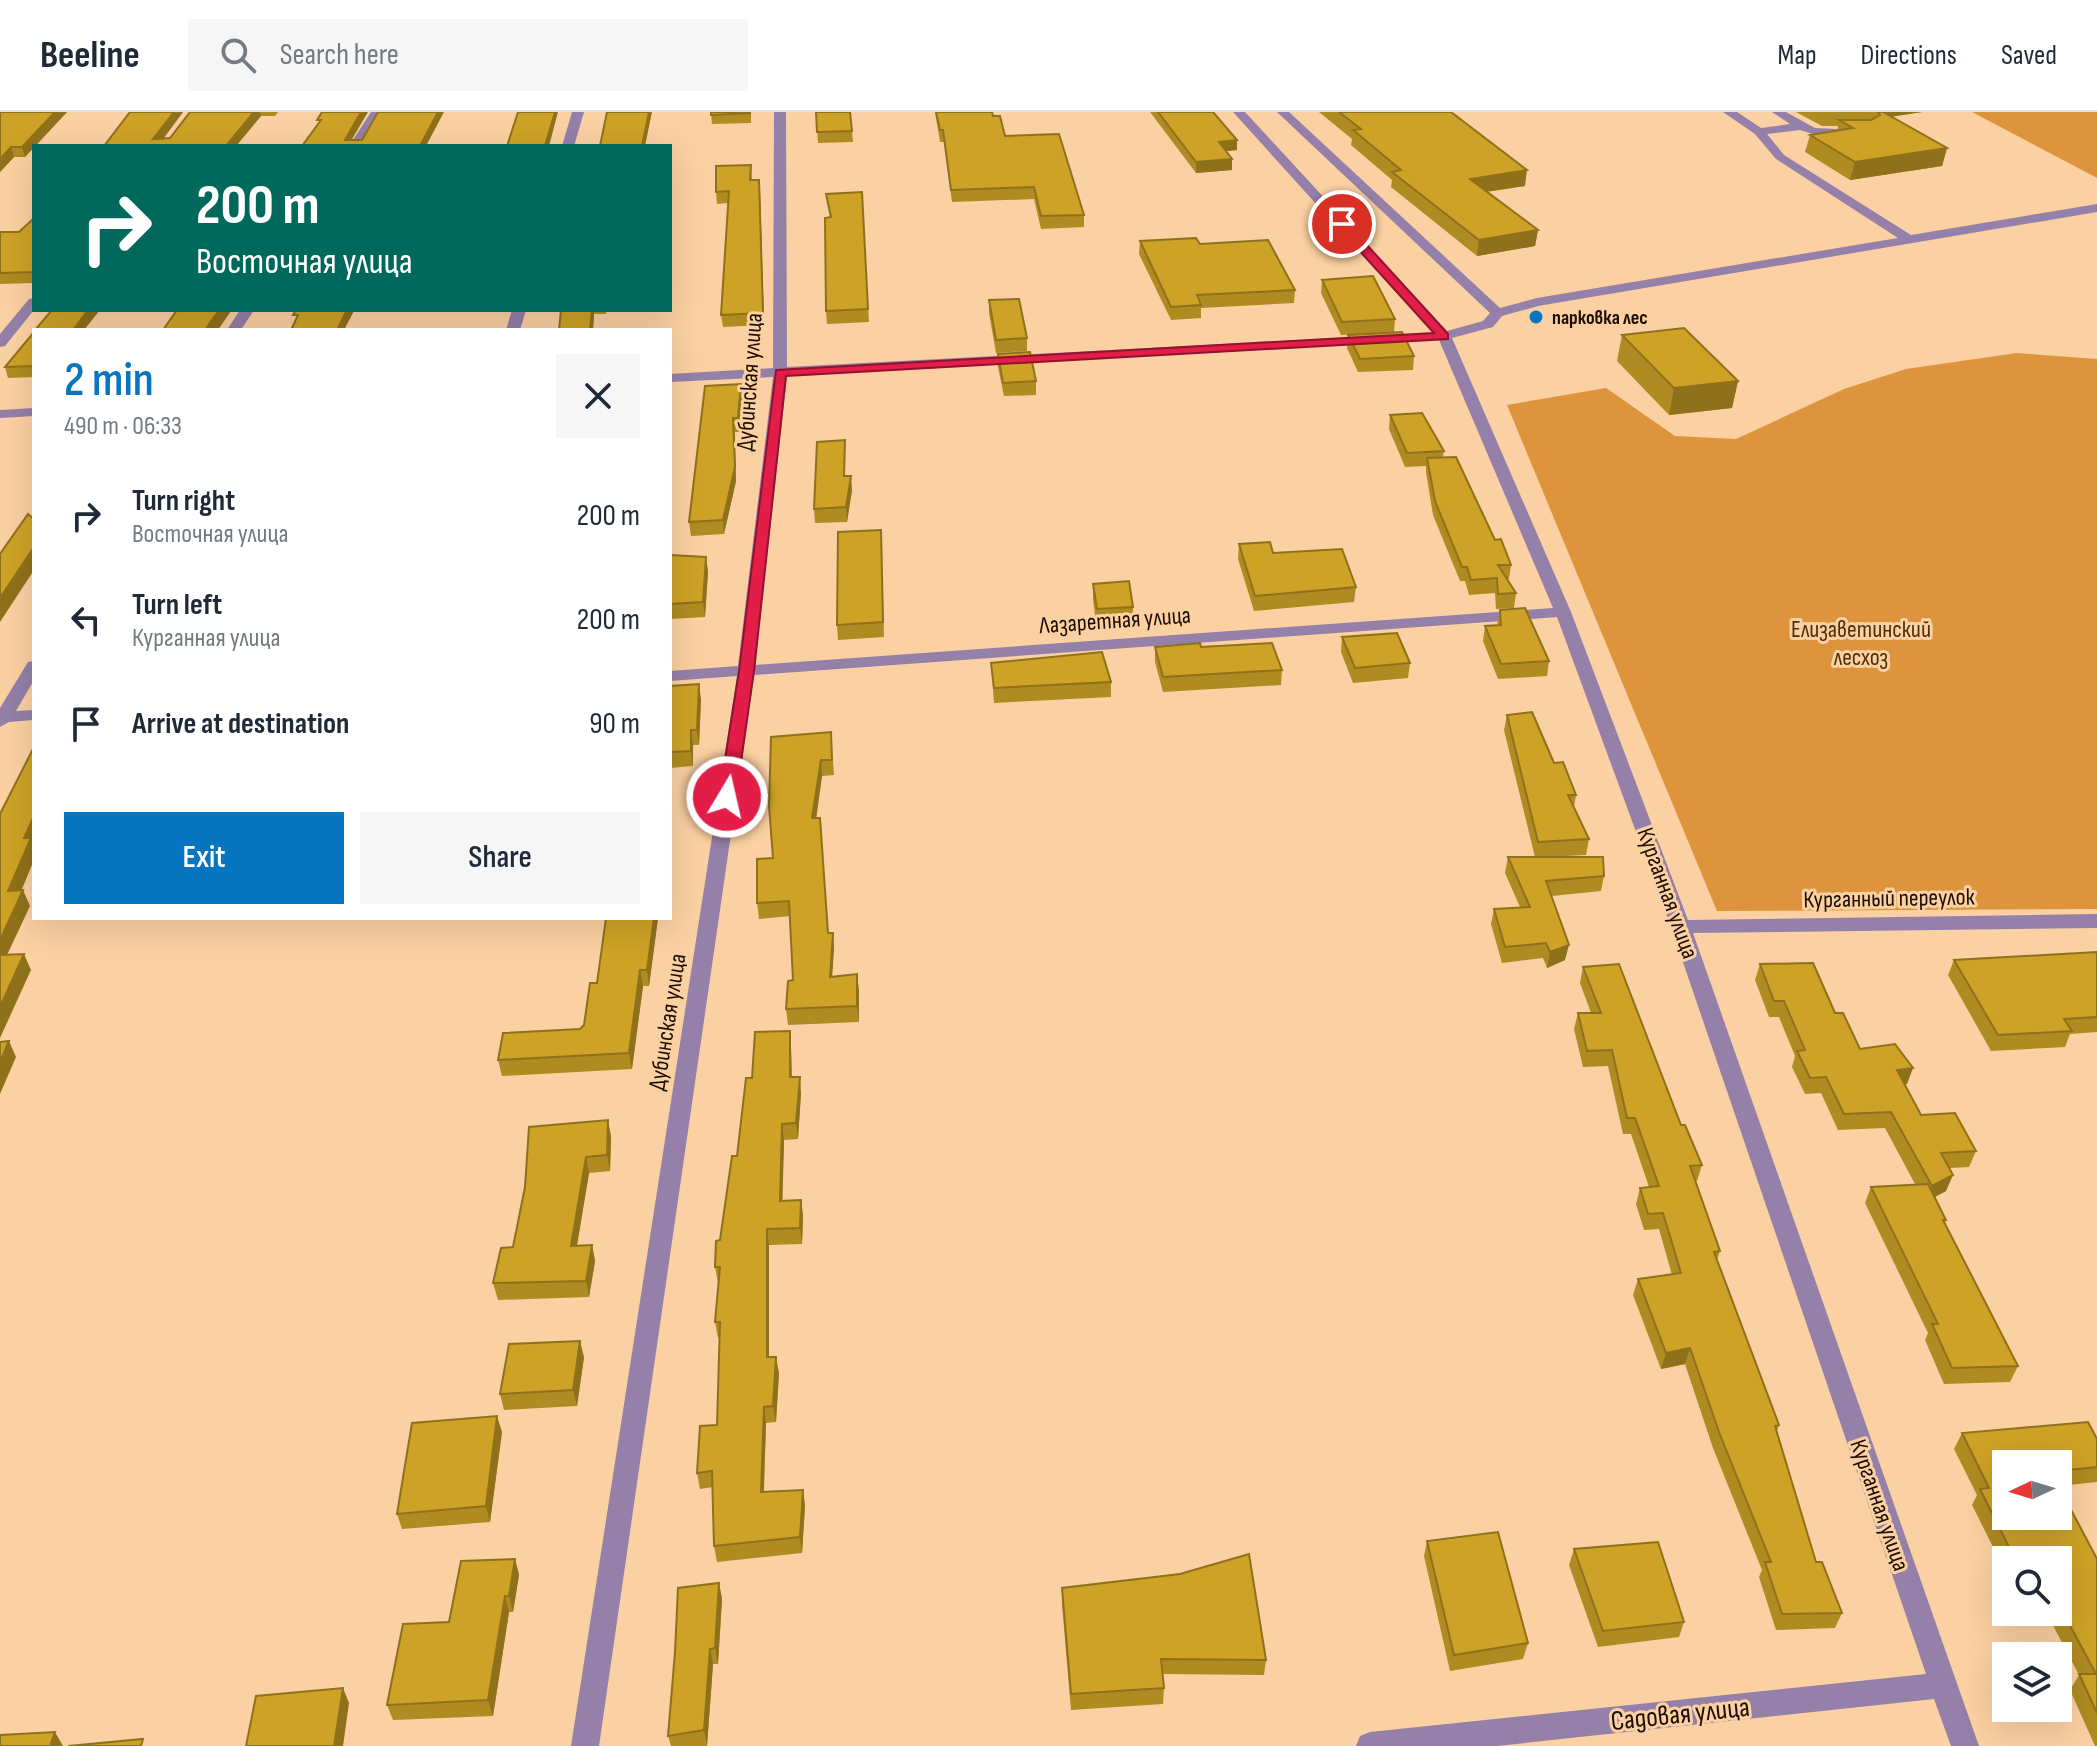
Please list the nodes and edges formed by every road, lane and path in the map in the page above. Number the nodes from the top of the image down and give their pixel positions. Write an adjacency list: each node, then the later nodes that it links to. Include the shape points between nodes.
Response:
1 (377, 112): 11 (street)
2 (578, 112): 12 (street)
3 (780, 112): 19 (street, Дубинская улица)
4 (1239, 112): 17 (street, Курганная улица)
5 (1283, 112): 16 (street)
6 (1729, 112): 9 (street)
7 (1778, 112): 8 (street)
8 (1801, 126): 9 (street); 10 (street, via 1820,132)
9 (1759, 132): 14 (street, via 1780,157)
10 (1867, 132)
11 (356, 144)
12 (569, 144)
13 (2097, 208): 14 (street)
14 (1910, 240): 16 (street)
15 (32, 304): 18 (street)
16 (1497, 313): 17 (street, via 1488,324)
17 (1444, 336): 19 (street); 23 (street, Курганная улица)
18 (0, 343)
19 (780, 373): 20 (street); 25 (street, Дубинская улица)
20 (672, 378)
21 (32, 412): 22 (street)
22 (0, 414)
23 (1563, 612): 25 (street, Лазаретная улица); 30 (street, Курганная улица)
24 (32, 669): 28 (street)
25 (746, 671): 26 (street, Лазаретная улица); 32 (street, Дубинская улица)
26 (672, 676)
27 (32, 715): 28 (street)
28 (1, 718)
29 (2097, 921): 30 (street, Курганный переулок)
30 (1681, 927): 31 (street, Курганная улица)
31 (1942, 1685): 33 (street, Садовая улица); 34 (street, Курганная улица)
32 (585, 1746)
33 (1370, 1746)
34 (1965, 1746)

